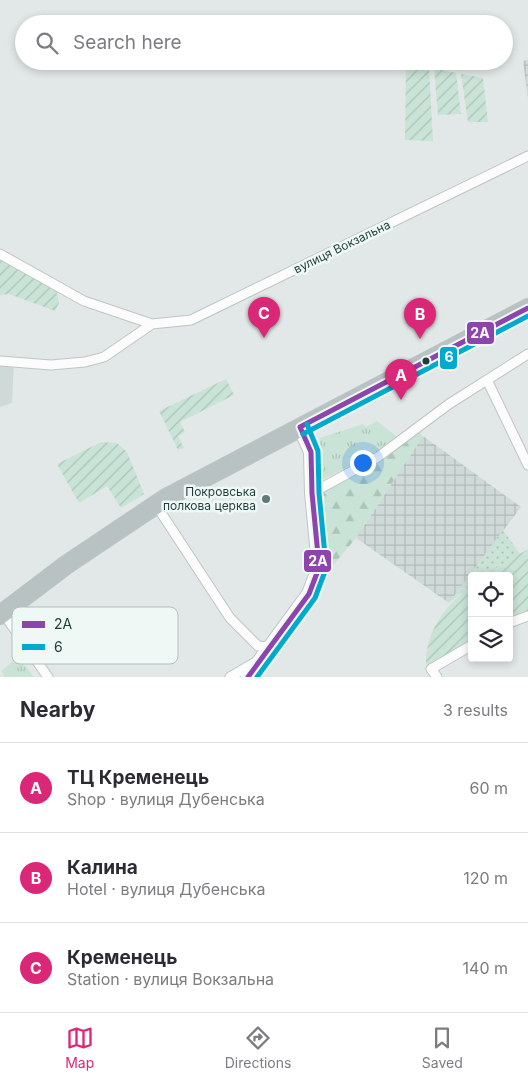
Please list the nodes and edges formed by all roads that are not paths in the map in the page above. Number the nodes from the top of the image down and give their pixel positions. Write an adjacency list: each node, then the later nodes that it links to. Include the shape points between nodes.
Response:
1 (528, 156): 4 (street, вулиця Вокзальна, via 191,320)
2 (0, 254): 4 (street, via 84,301)
3 (528, 308): 8 (highway)
4 (152, 324): 6 (street, via 104,357 85,362 50,365)
5 (528, 354): 7 (street)
6 (0, 361)
7 (486, 380): 9 (street); 10 (street, via 378,458)
8 (300, 427): 10 (street, via 312,452); 11 (highway)
9 (528, 465)
10 (312, 493): 17 (street, via 318,555 316,573 308,594)
11 (156, 505): 12 (highway, via 66,565); 17 (street, via 230,618 258,646)
12 (2, 614): 15 (street)
13 (528, 616): 14 (street)
14 (513, 622)
15 (12, 628)
16 (468, 647): 23 (street, via 431,669)
17 (270, 648): 19 (street)
18 (39, 664): 20 (street)
19 (258, 664): 21 (street, via 254,663); 22 (street)
20 (48, 677)
21 (230, 677)
22 (248, 677)
23 (437, 677)

